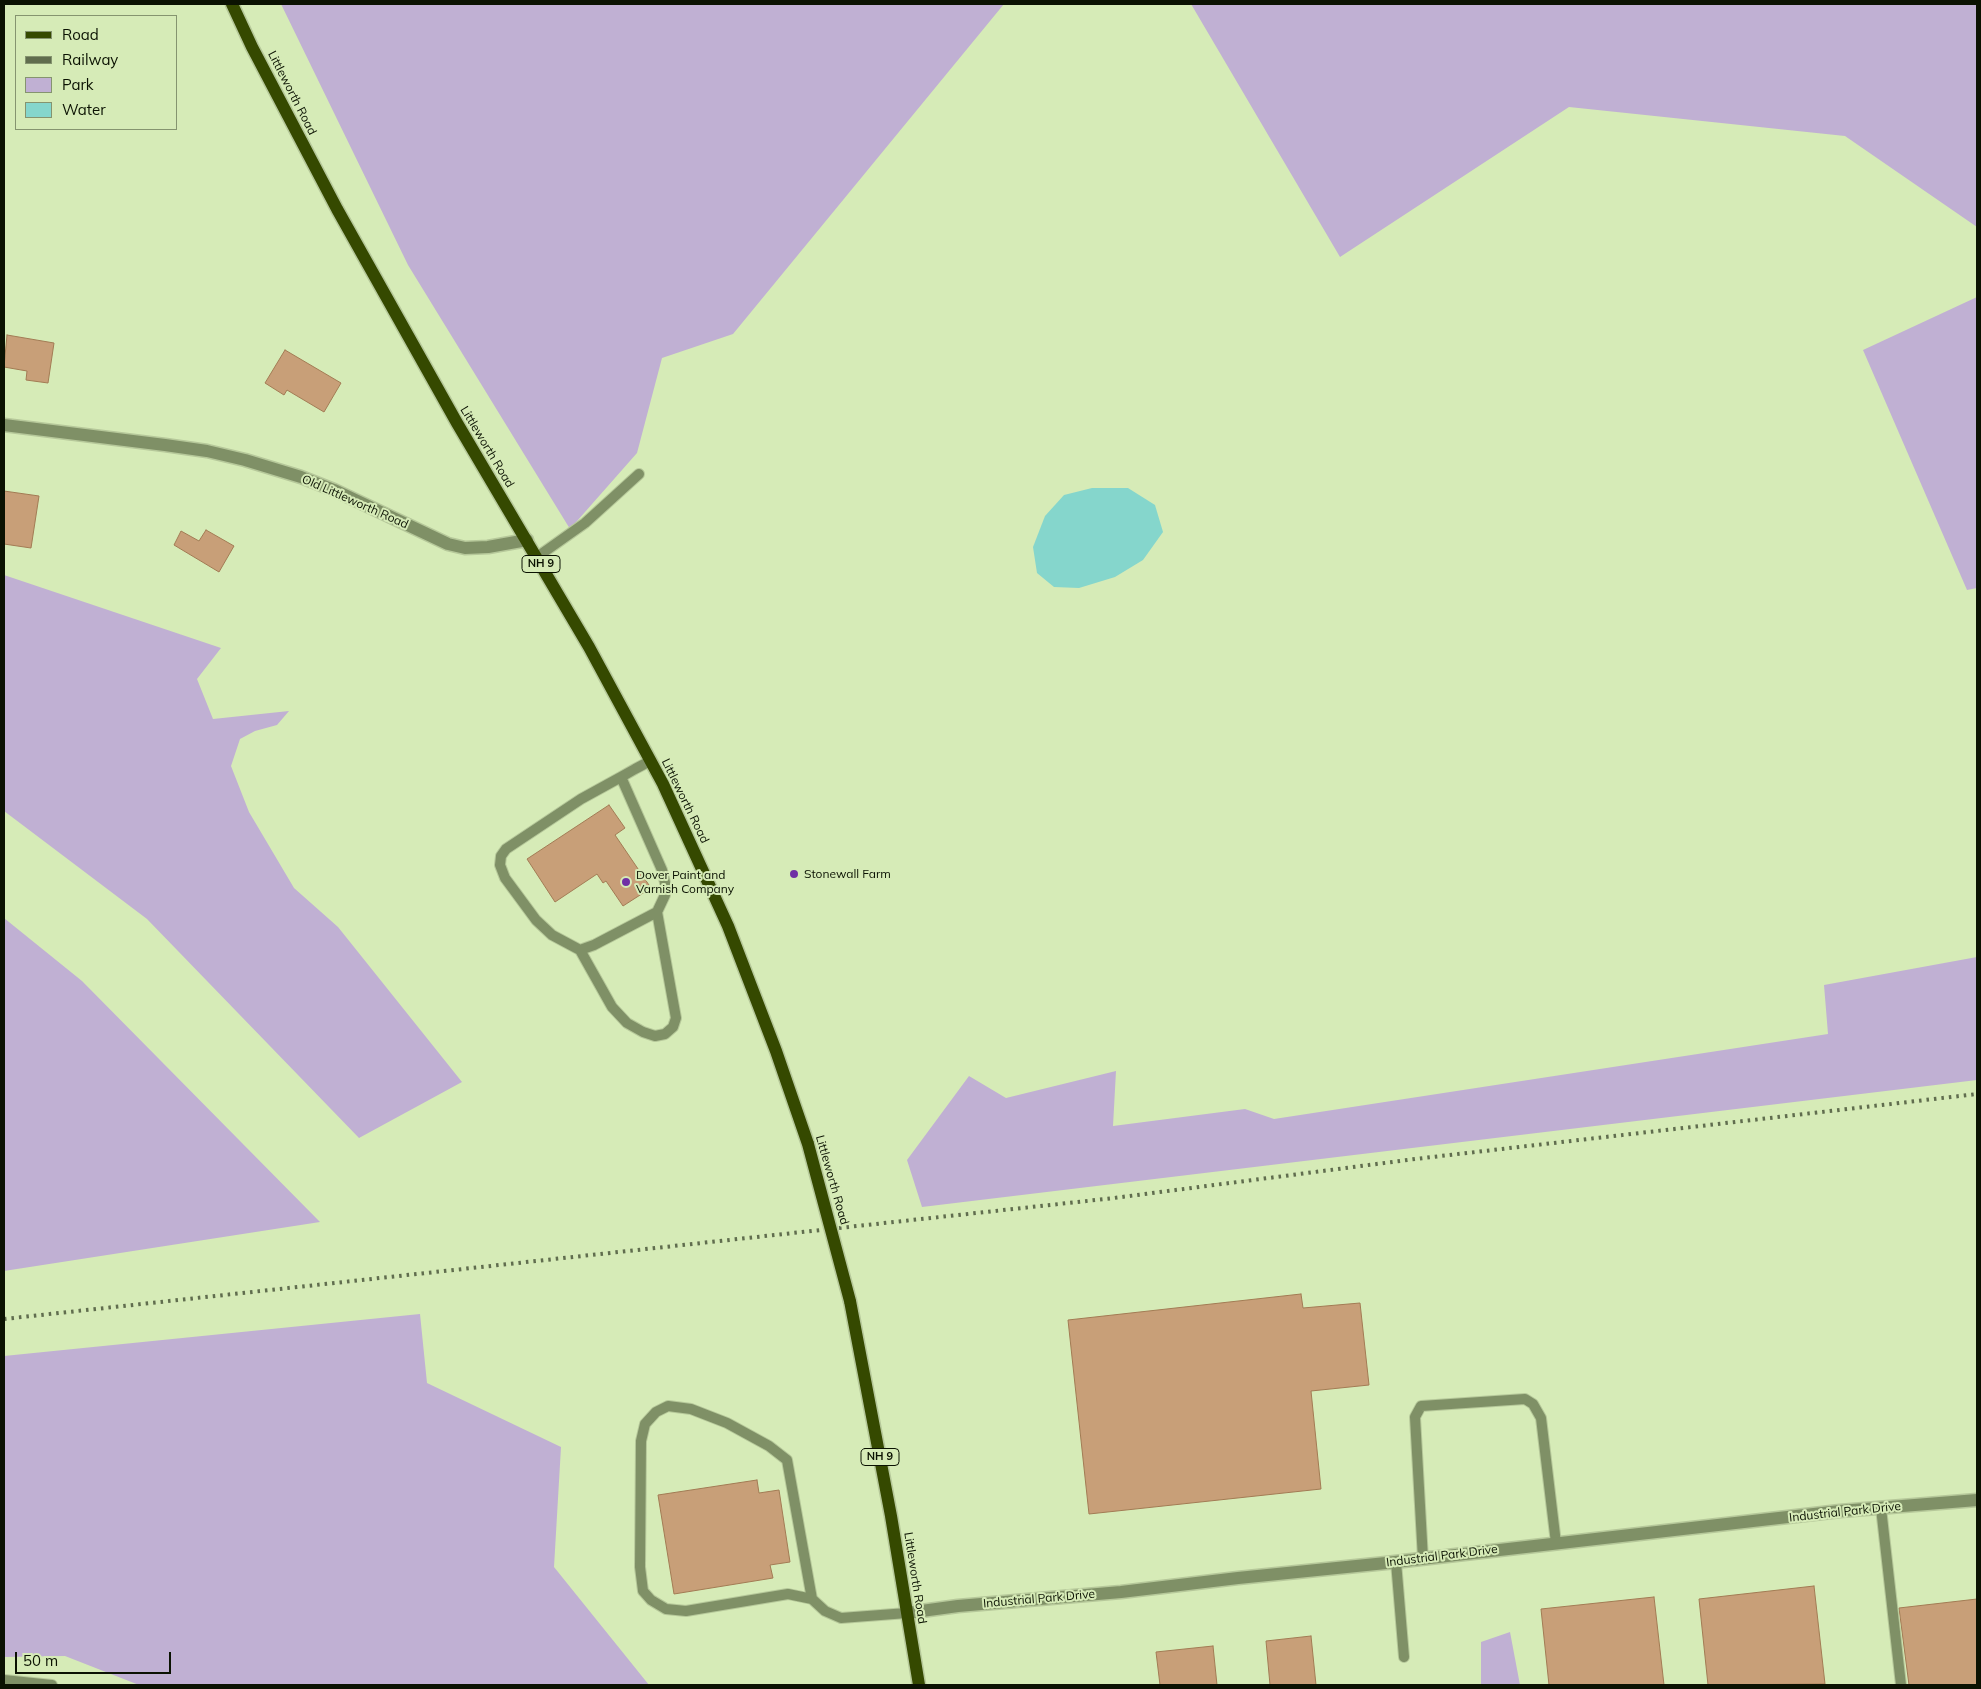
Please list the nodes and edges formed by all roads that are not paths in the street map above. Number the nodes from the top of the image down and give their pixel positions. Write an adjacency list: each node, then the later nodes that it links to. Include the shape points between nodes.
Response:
1 (232, 4): 4 (main road, Littleworth Road / NH 9, via 337,209)
2 (4, 425): 4 (street, Old Littleworth Road, via 207,451 245,460 326,486 448,544 465,548)
3 (639, 474): 5 (lane, via 584,523)
4 (527, 540): 5 (main road, Littleworth Road / NH 9)
5 (537, 557): 6 (main road, Littleworth Road / NH 9)
6 (650, 761): 7 (lane); 16 (main road, Littleworth Road / NH 9, bridge, via 728,926 808,1144 850,1301)
7 (621, 777): 8 (lane, via 662,870 666,895); 9 (lane, via 506,848 501,856 500,865 505,878 536,920 552,936)
8 (657, 912): 9 (lane); 9 (lane, via 676,1018 673,1027 665,1034 655,1036 627,1023 612,1007)
9 (580, 950)
10 (1977, 1500): 11 (street, Industrial Park Drive)
11 (1881, 1508): 12 (street, Industrial Park Drive); 21 (lane)
12 (1556, 1543): 13 (street, Industrial Park Drive); 13 (lane, via 1541,1418 1533,1404 1525,1398 1421,1406 1415,1417)
13 (1423, 1559): 14 (street, Industrial Park Drive)
14 (1396, 1562): 16 (street, Industrial Park Drive); 17 (lane)
15 (812, 1599): 15 (lane, via 787,1460 769,1446 700,1412 668,1406 656,1412 645,1424 641,1441 640,1567 643,1591 666,1609 686,1611 788,1594); 16 (lane, via 825,1611 841,1618)
16 (907, 1613): 20 (main road, Littleworth Road / NH 9)
17 (1404, 1657)
18 (4, 1680): 19 (lane)
19 (52, 1685)
20 (919, 1685)
21 (1900, 1685)

